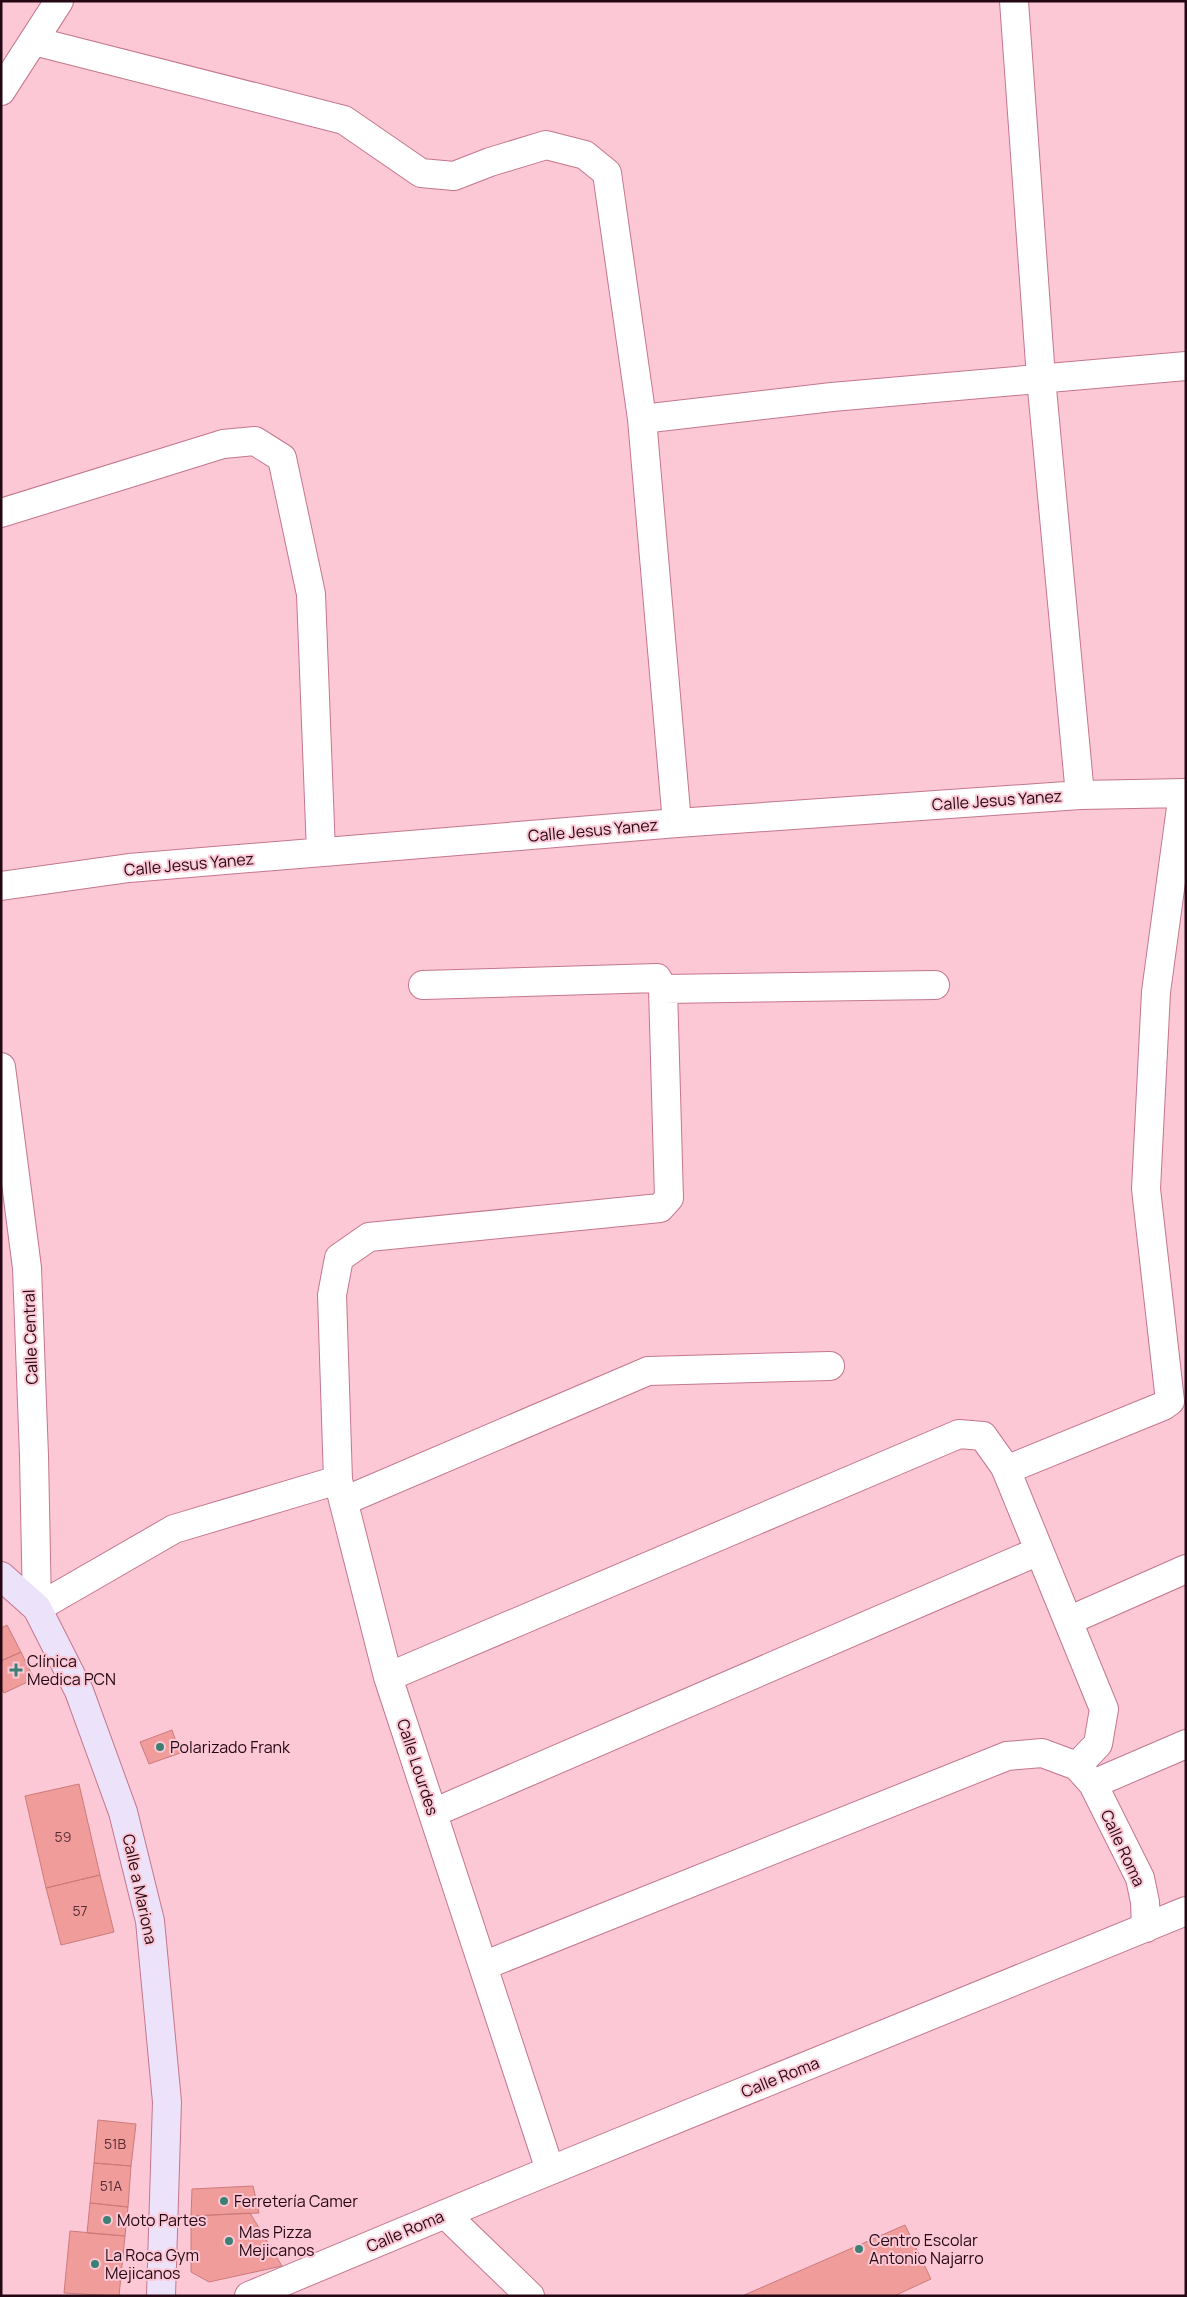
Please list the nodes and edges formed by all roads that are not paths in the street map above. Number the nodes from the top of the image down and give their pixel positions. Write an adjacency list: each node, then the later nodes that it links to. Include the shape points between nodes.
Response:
1 (59, 1): 3 (street)
2 (1014, 1): 6 (street)
3 (34, 41): 4 (street); 7 (street, via 344,120 421,173 454,176 546,145 585,155 607,174)
4 (1, 91)
5 (1186, 366): 6 (street)
6 (1041, 378): 7 (street); 10 (street)
7 (642, 419): 11 (street)
8 (1, 513): 12 (street, via 223,444 255,441 282,458 311,594)
9 (1184, 793): 10 (street, Calle Jesus Yanez); 19 (street, via 1156,992 1146,1189 1170,1401)
10 (1080, 795): 11 (street, Calle Jesus Yanez)
11 (677, 823): 12 (street, Calle Jesus Yanez)
12 (321, 852): 13 (street, Calle Jesus Yanez, via 128,868)
13 (1, 886)
14 (423, 985): 16 (street, via 657,978)
15 (935, 985): 16 (street)
16 (663, 989): 20 (street, Calle Lourdes, via 668,1198 660,1208 369,1237 339,1258 332,1295)
17 (1, 1067): 24 (street, Calle Central, via 27,1268)
18 (830, 1366): 20 (street, via 648,1372)
19 (1006, 1470): 21 (street); 26 (street, via 983,1436 959,1434)
20 (341, 1490): 24 (street, via 174,1529); 26 (street, Calle Lourdes)
21 (1039, 1551): 25 (street); 29 (street)
22 (1186, 1569): 25 (street)
23 (1, 1576): 24 (main road, Calle a Mariona)
24 (37, 1608): 35 (main road, Calle a Mariona, via 79,1691 95,1733 123,1812 150,1921 167,2102)
25 (1068, 1621): 28 (street, via 1104,1709 1098,1744)
26 (388, 1677): 29 (street, Calle Lourdes)
27 (1186, 1744): 28 (street)
28 (1085, 1775): 31 (street, Calle Roma, via 1140,1878); 32 (street, via 1042,1753 1006,1756)
29 (433, 1813): 32 (street, Calle Lourdes)
30 (1186, 1911): 31 (street)
31 (1146, 1928): 33 (street, Calle Roma)
32 (483, 1966): 33 (street, Calle Lourdes)
33 (550, 2170): 34 (street, Calle Roma)
34 (445, 2214): 36 (street, Calle Roma); 37 (street)
35 (160, 2296)
36 (248, 2296)
37 (530, 2296)

